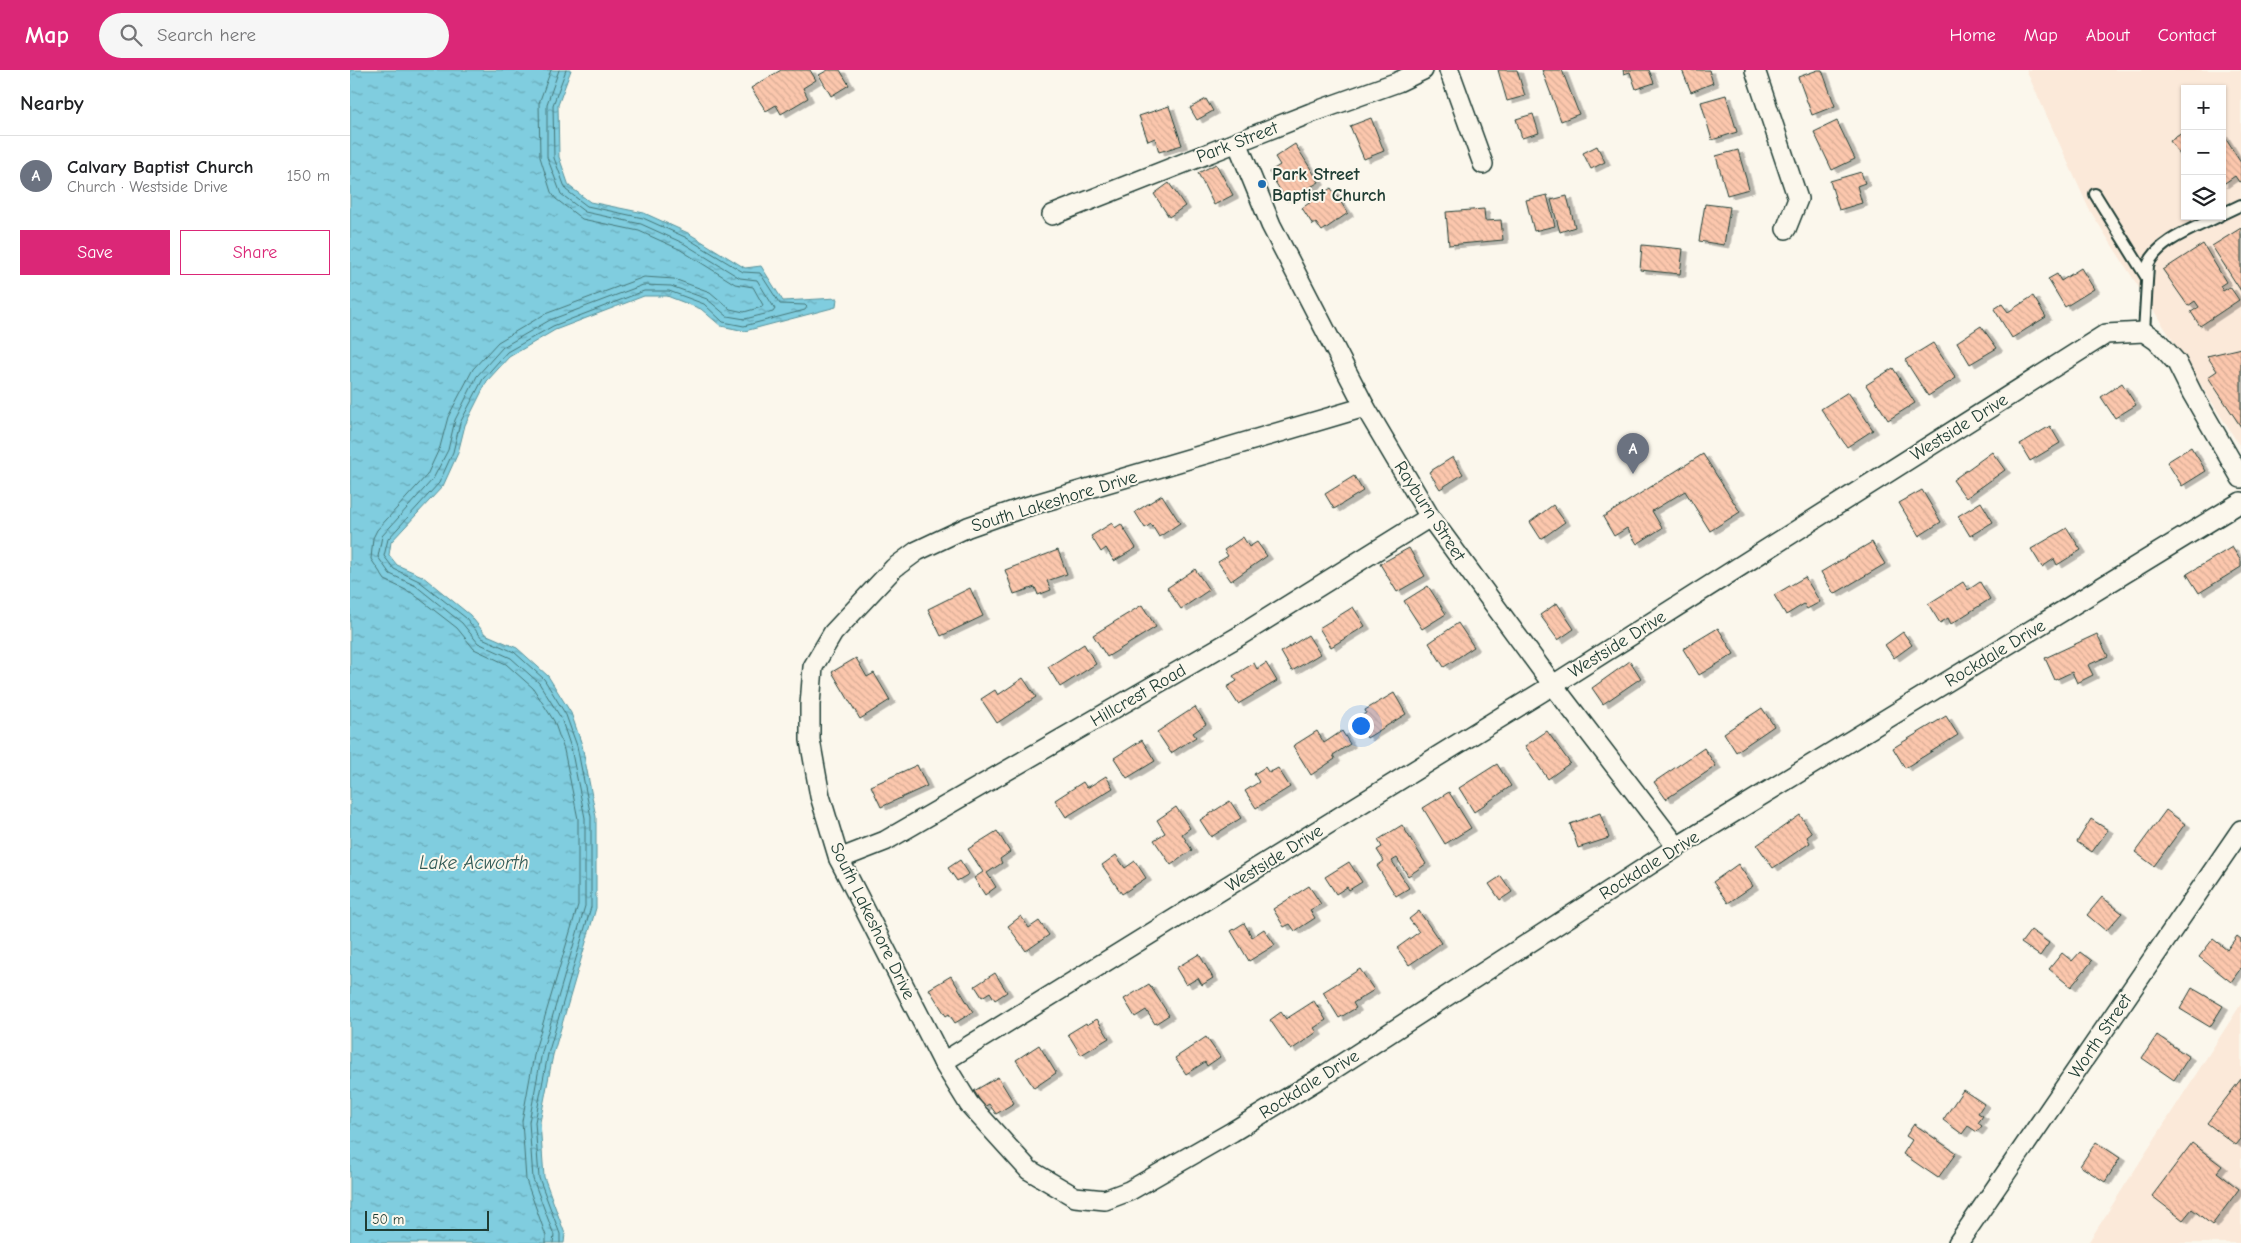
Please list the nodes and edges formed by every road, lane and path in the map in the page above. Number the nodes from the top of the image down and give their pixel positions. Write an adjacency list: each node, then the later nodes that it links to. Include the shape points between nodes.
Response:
1 (1423, 70): 4 (street, Park Street)
2 (1449, 70): 5 (street)
3 (1755, 70): 11 (street, via 1798,199)
4 (1237, 142): 9 (street, Park Street); 14 (street, Rayburn Street, via 1271,224)
5 (1483, 164)
6 (2095, 194): 12 (lane)
7 (2241, 205): 8 (lane)
8 (2226, 212)
9 (1052, 215)
10 (2210, 220): 12 (lane, via 2152,255)
11 (1786, 228)
12 (2148, 278): 13 (lane)
13 (2144, 332): 15 (street, via 2157,341 2177,364); 18 (street, Westside Drive, via 2106,334)
14 (1365, 407): 17 (street, Rayburn Street); 21 (street, South Lakeshore Drive, via 1022,508 968,527 917,551 894,568 833,633 813,667 810,740 820,796)
15 (2241, 478)
16 (2241, 502): 20 (street, Rockdale Drive)
17 (1430, 517): 18 (street, Rayburn Street); 21 (street, Hillcrest Road, via 1236,638 886,841)
18 (1553, 685): 20 (street, Rayburn Street); 22 (street, Westside Drive)
19 (2241, 830): 24 (street, Worth Street)
20 (1676, 847): 23 (street, Rockdale Drive, via 1317,1080 1166,1171 1105,1200 1075,1197)
21 (839, 859): 22 (street, South Lakeshore Drive)
22 (943, 1062): 23 (street, South Lakeshore Drive, via 969,1104 1029,1170)
23 (1054, 1185)
24 (1958, 1243)

